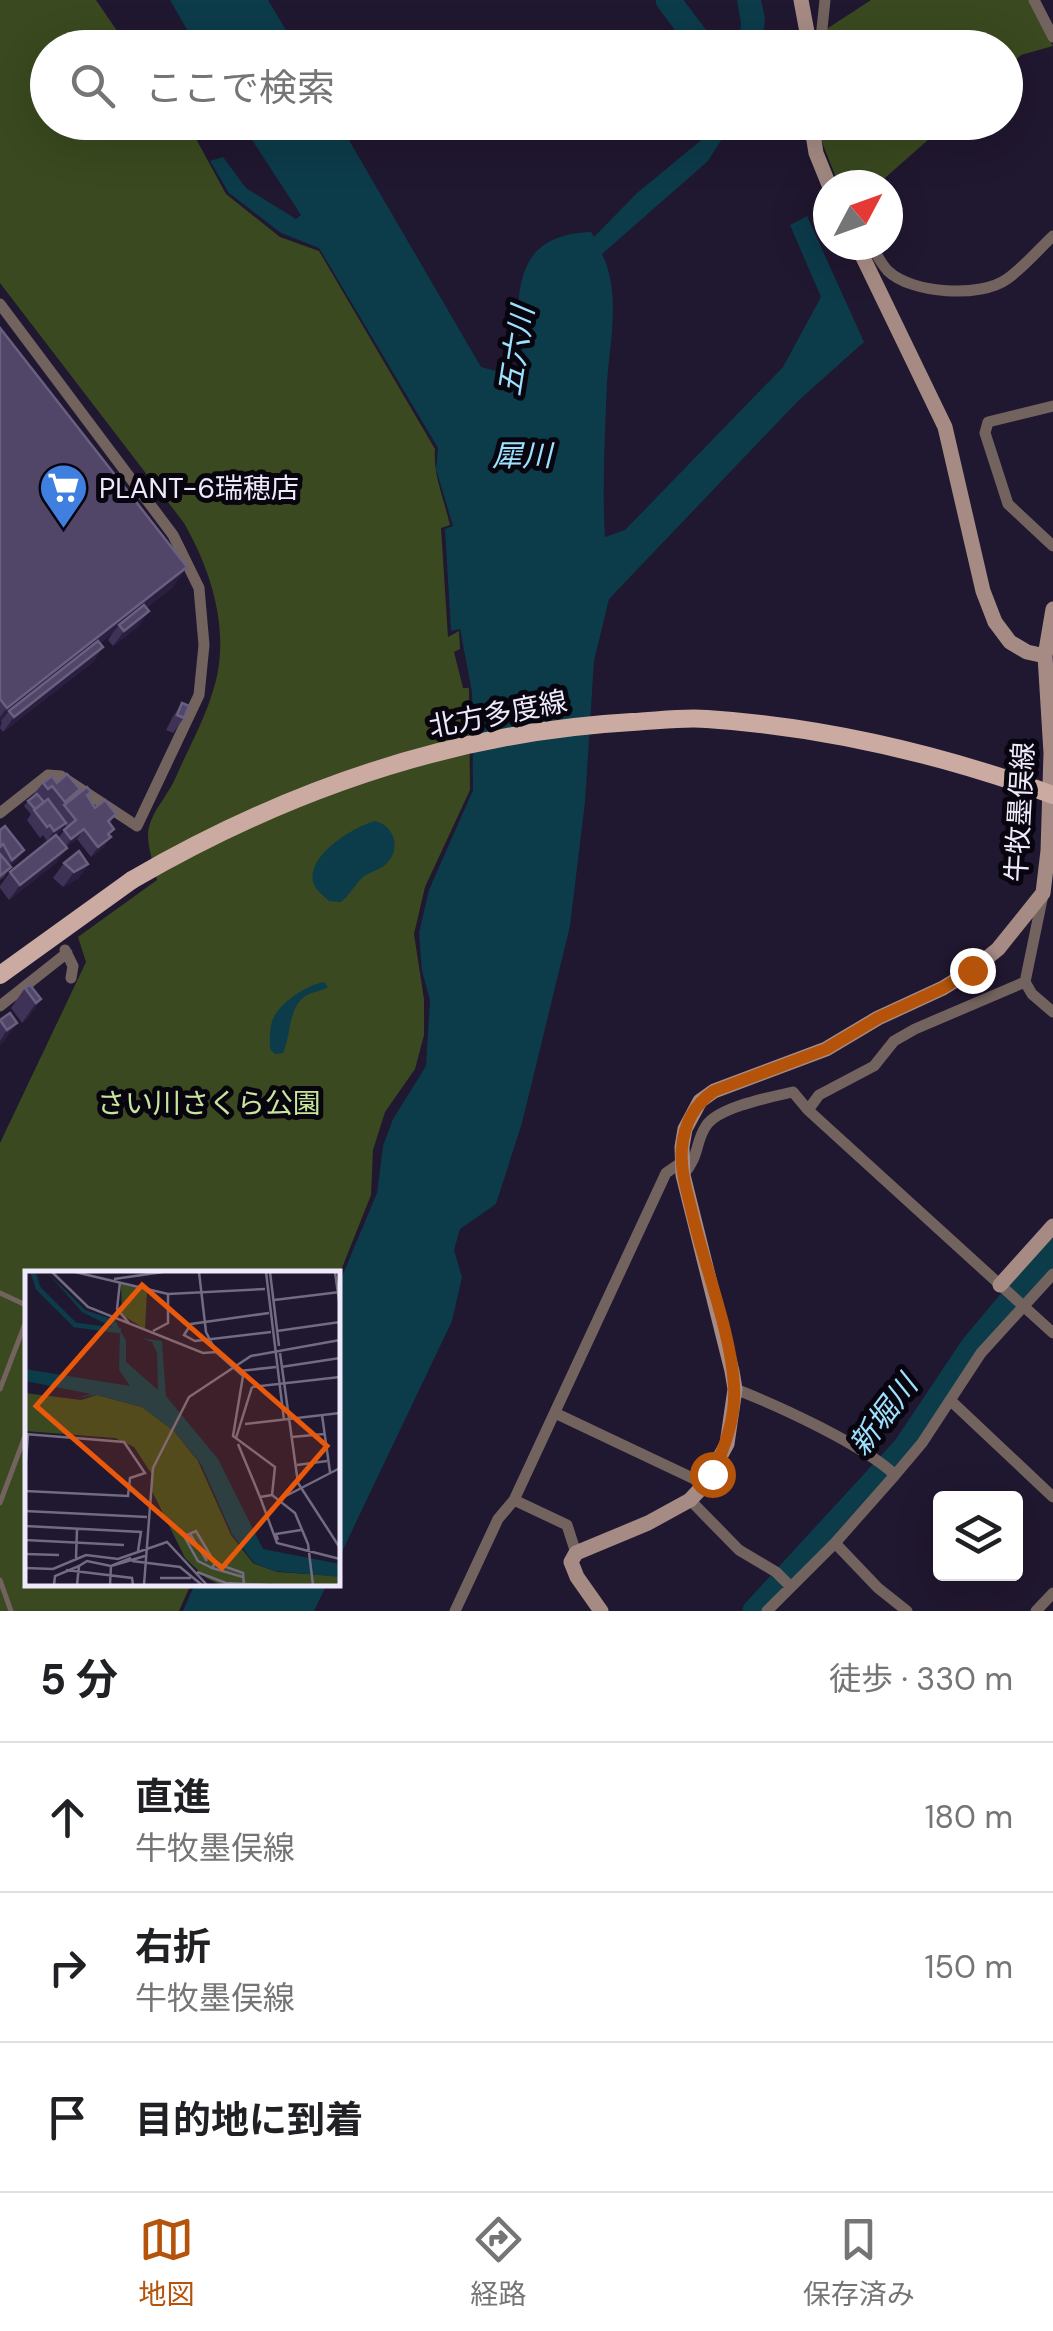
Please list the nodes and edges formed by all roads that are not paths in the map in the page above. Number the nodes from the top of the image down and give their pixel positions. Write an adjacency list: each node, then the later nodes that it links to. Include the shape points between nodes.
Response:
1 (801, 0): 4 (main road)
2 (824, 0): 5 (street)
3 (1034, 0): 6 (street)
4 (807, 30)
5 (822, 30)
6 (1053, 36)
7 (816, 140): 8 (main road)
8 (825, 170)
9 (1053, 236): 11 (street, via 1006,281 982,290 910,284)
10 (863, 260): 16 (main road, via 945,427 995,622 1010,642)
11 (881, 260)
12 (0, 304): 18 (street, via 173,535 199,588 204,645 199,696 137,826 61,776 48,775)
13 (1053, 406): 14 (street, via 988,422 985,432 1008,504)
14 (1053, 546)
15 (1053, 608): 16 (main road, 牛牧墨俣線)
16 (1045, 656): 19 (main road, 牛牧墨俣線)
17 (1053, 795): 21 (main road, 北方多度線, bridge, via 972,766 838,733 703,718 574,725 409,760 315,790 132,880)
18 (0, 813)
19 (1051, 853): 20 (main road, 牛牧墨俣線)
20 (1043, 893): 25 (street); 29 (main road, 牛牧墨俣線, via 998,949 943,988 826,1049 731,1082 700,1100 685,1128)
21 (54, 934): 22 (street); 23 (main road, 北方多度線)
22 (66, 953): 24 (street); 26 (street)
23 (0, 975)
24 (71, 978)
25 (1025, 982): 27 (street); 28 (street, via 914,1028 874,1066 819,1096)
26 (0, 1006)
27 (1053, 1012)
28 (808, 1110): 29 (street, via 793,1092 718,1114 706,1125 692,1165); 32 (street)
29 (682, 1168): 39 (main road, 牛牧墨俣線); 41 (street, via 666,1173)
30 (1053, 1226): 32 (main road)
31 (1053, 1274): 34 (street)
32 (1004, 1289): 34 (street)
33 (0, 1293): 35 (lane)
34 (1022, 1304): 37 (street); 40 (street)
35 (25, 1305)
36 (25, 1324): 38 (lane)
37 (1053, 1333)
38 (0, 1389)
39 (735, 1389): 43 (street); 44 (main road, 牛牧墨俣線, via 727,1444)
40 (950, 1400): 43 (street, via 922,1443); 45 (street)
41 (556, 1413): 44 (street); 46 (street)
42 (25, 1436): 48 (lane)
43 (890, 1470): 49 (street)
44 (705, 1484): 47 (main road, 牛牧墨俣線)
45 (1053, 1496)
46 (514, 1500): 50 (street, via 566,1526); 55 (street)
47 (690, 1500): 50 (main road, 牛牧墨俣線); 52 (street, via 738,1550)
48 (0, 1503)
49 (835, 1543): 52 (street); 58 (street)
50 (576, 1553): 56 (main road, via 571,1562 577,1577)
51 (0, 1580): 54 (lane)
52 (790, 1585): 57 (street)
53 (1053, 1593): 59 (street)
54 (11, 1611)
55 (454, 1611)
56 (602, 1611)
57 (767, 1611)
58 (907, 1611)
59 (1036, 1611)

